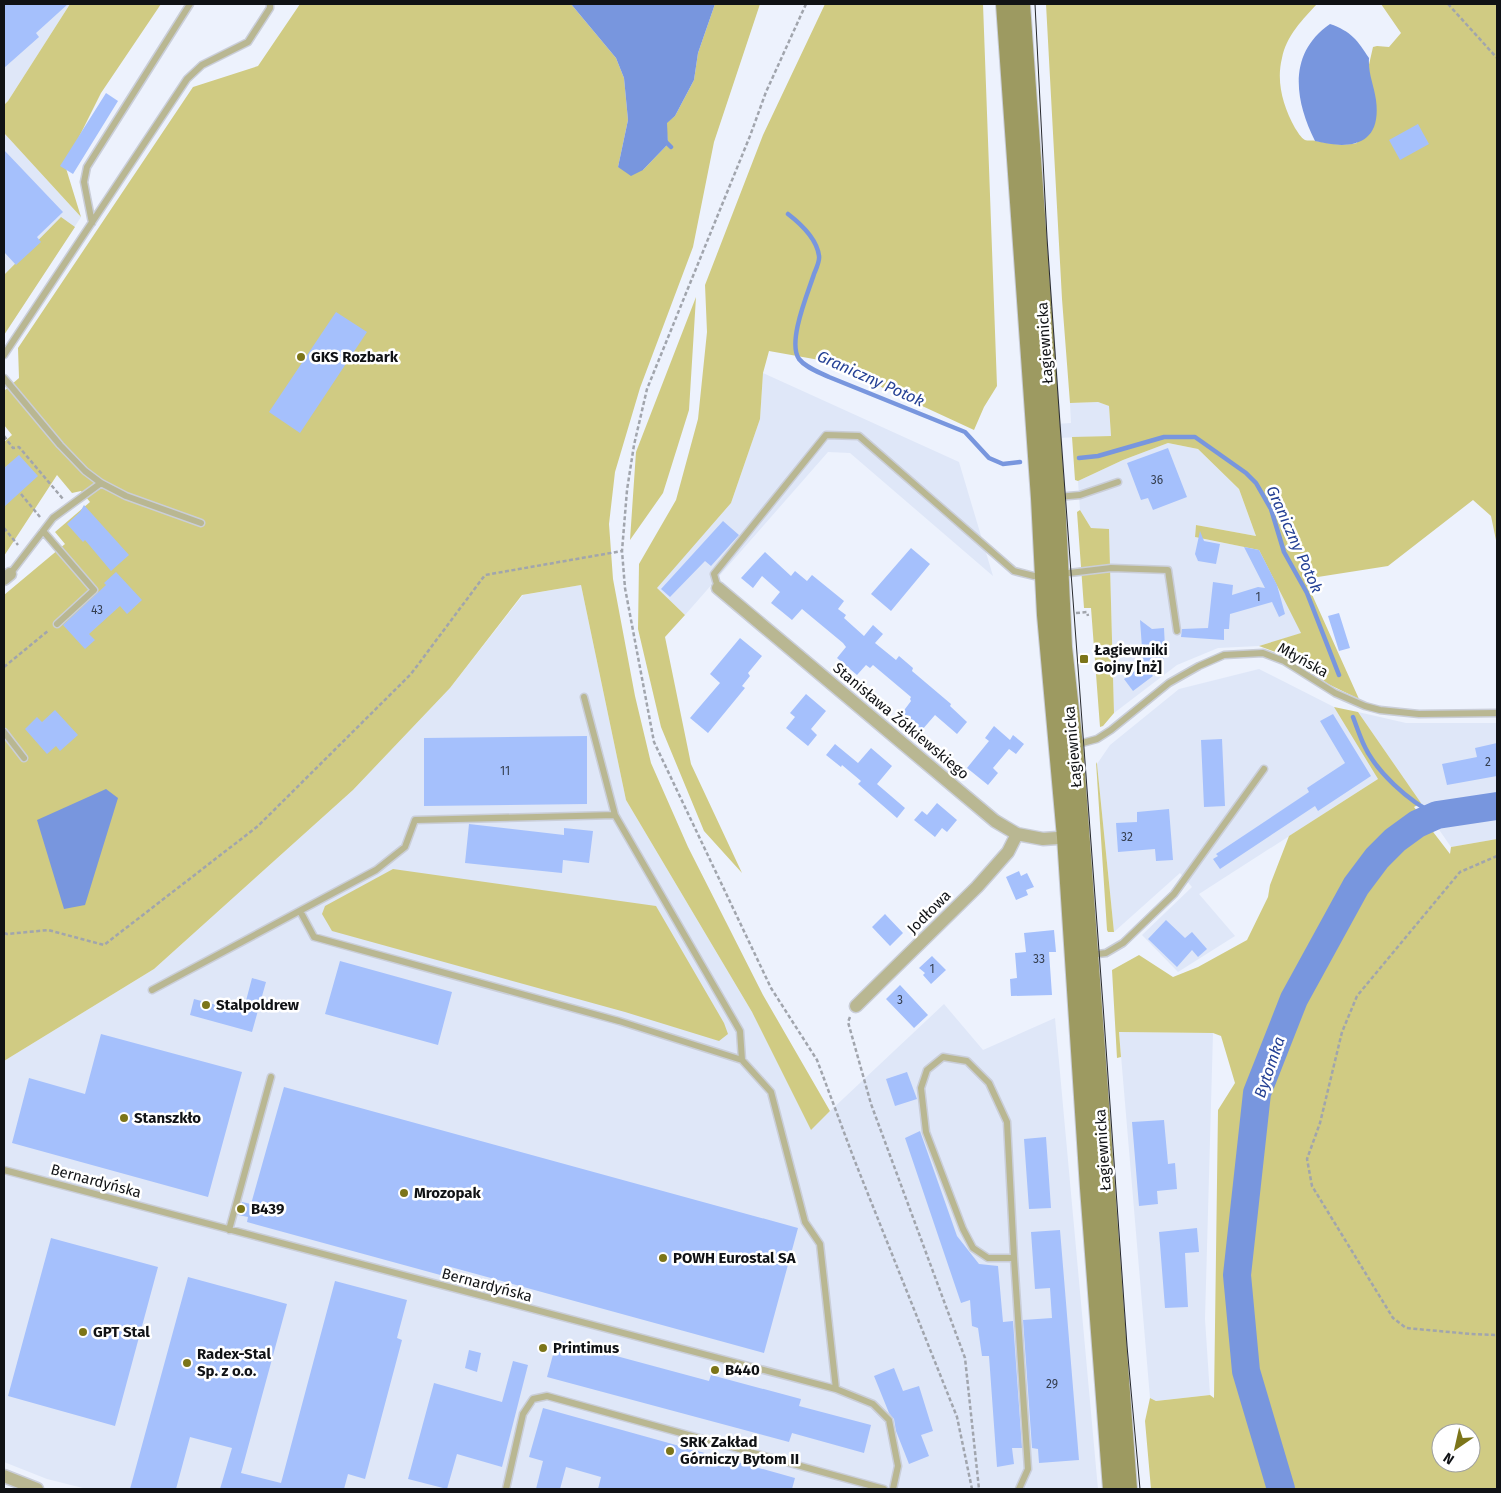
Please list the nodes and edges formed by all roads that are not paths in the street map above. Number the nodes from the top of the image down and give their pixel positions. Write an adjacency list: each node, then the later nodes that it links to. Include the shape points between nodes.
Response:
1 (190, 4): 5 (lane, via 88,166 84,182)
2 (270, 4): 5 (lane, via 248,42 202,65 187,79)
3 (1005, 4): 10 (main road, Łagiewnicka)
4 (1020, 4): 10 (main road, Łagiewnicka)
5 (92, 222): 6 (lane)
6 (4, 355)
7 (4, 378): 8 (lane, via 60,444)
8 (100, 482): 11 (lane, via 126,496); 12 (lane, via 53,518)
9 (1118, 482): 10 (lane, via 1080,495)
10 (1048, 498): 13 (main road, Łagiewnicka)
11 (201, 523)
12 (45, 528): 14 (lane); 16 (lane, via 94,590)
13 (1052, 574): 15 (lane, via 1034,576 1014,571 859,436 826,435 714,574); 17 (lane, via 1111,568 1168,570); 21 (main road, Łagiewnicka, via 1063,647)
14 (7, 577)
15 (718, 588): 25 (street, Stanisława Żółkiewskiego, via 995,821)
16 (57, 624)
17 (1177, 631)
18 (584, 697): 24 (lane)
19 (1497, 713): 21 (lane, Młyńska, via 1419,714 1380,710 1335,694 1299,669 1270,655 1224,655 1169,683 1097,739)
20 (4, 732): 22 (lane)
21 (1066, 747): 26 (main road, Łagiewnicka)
22 (24, 758)
23 (1264, 770): 28 (lane, via 1174,894 1123,943 1106,953)
24 (615, 815): 27 (lane, via 415,820 405,847 398,853 376,870); 31 (lane, via 740,1031)
25 (1017, 834): 26 (street, Stanisława Żółkiewskiego, via 1043,840); 30 (street, Jodłowa, via 1008,852 977,887)
26 (1073, 837): 28 (main road, Łagiewnicka)
27 (300, 911): 29 (lane); 31 (lane, via 314,937 619,1021)
28 (1082, 956): 43 (main road, Łagiewnicka, via 1088,1188); 44 (main road, Łagiewnicka)
29 (152, 990)
30 (856, 1006)
31 (742, 1060): 36 (lane, via 771,1092 805,1222 820,1244)
32 (271, 1077): 34 (lane)
33 (4, 1170): 34 (lane, Bernardyńska)
34 (230, 1230): 36 (lane, Bernardyńska)
35 (1014, 1258): 35 (lane, via 1007,1122 989,1083 967,1060 943,1057 926,1070 921,1088 926,1132 973,1248 988,1258); 42 (lane, via 1028,1469)
36 (836, 1389): 41 (lane, Bernardyńska, via 873,1404 889,1420 898,1466)
37 (4, 1476): 38 (street)
38 (37, 1489)
39 (506, 1489): 40 (lane, via 523,1414 533,1399 548,1396)
40 (884, 1489)
41 (893, 1489)
42 (1019, 1489)
43 (1112, 1489)
44 (1128, 1489)

